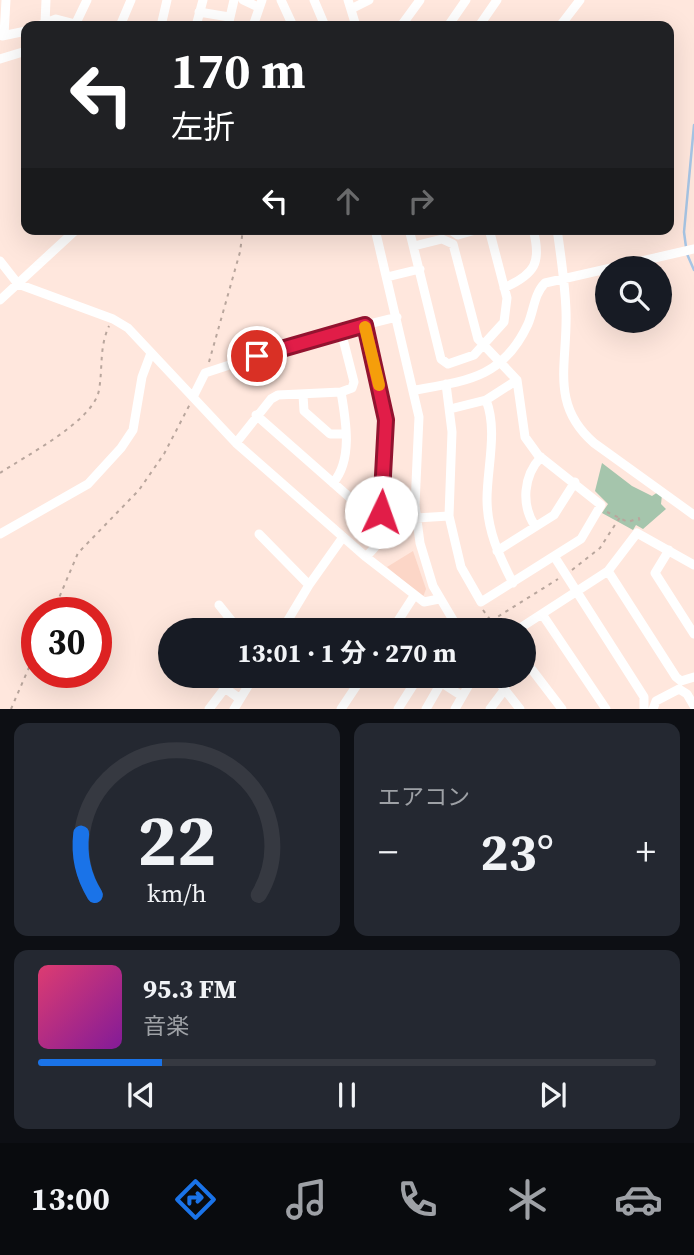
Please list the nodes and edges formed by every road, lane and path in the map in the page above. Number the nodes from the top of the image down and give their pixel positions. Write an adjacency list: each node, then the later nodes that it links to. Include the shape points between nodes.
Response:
1 (6, 0): 34 (street)
2 (46, 0): 19 (street)
3 (87, 0): 20 (street)
4 (131, 0): 21 (street)
5 (167, 0): 22 (street)
6 (203, 0): 18 (street)
7 (234, 0): 25 (street)
8 (243, 0): 16 (street)
9 (281, 0): 27 (street)
10 (314, 0): 28 (street)
11 (369, 0): 17 (street)
12 (419, 0): 29 (street)
13 (466, 0): 30 (street)
14 (498, 0): 31 (street)
15 (580, 0): 32 (street)
16 (260, 3): 26 (street)
17 (349, 5)
18 (199, 12): 23 (street); 24 (street)
19 (43, 21)
20 (80, 21)
21 (122, 21)
22 (162, 21)
23 (198, 21)
24 (225, 21)
25 (228, 21)
26 (255, 21)
27 (291, 21)
28 (323, 21)
29 (404, 21)
30 (451, 21)
31 (483, 21)
32 (564, 21)
33 (21, 32): 34 (street)
34 (2, 35)
35 (21, 53): 36 (street)
36 (0, 59)
37 (71, 235): 50 (street)
38 (242, 235): 60 (path)
39 (376, 235): 48 (street)
40 (411, 235): 44 (street)
41 (491, 235): 51 (street)
42 (534, 235): 51 (street, via 536,262 532,271)
43 (559, 235): 49 (street)
44 (414, 246): 47 (street); 57 (street, via 442,239 453,244 474,331)
45 (693, 249): 49 (street)
46 (0, 261): 50 (street)
47 (420, 269): 48 (street); 57 (street, via 441,359 448,363 464,359)
48 (387, 277): 53 (street)
49 (563, 278): 59 (street, via 540,288 527,325); 78 (street, via 563,386 575,424 603,450)
50 (18, 284): 52 (street); 54 (street)
51 (504, 288): 57 (street, via 507,310 503,322)
52 (0, 300)
53 (397, 317): 55 (street); 63 (street)
54 (113, 319): 58 (street); 73 (path, via 101,344 99,393 78,421)
55 (365, 325): 56 (street); 77 (street, via 386,420)
56 (341, 331): 60 (street); 64 (street, via 354,382 349,391)
57 (483, 346): 59 (street)
58 (151, 353): 66 (street); 83 (street, via 133,430 121,448 88,484)
59 (500, 361): 61 (street); 62 (street, via 481,377)
60 (205, 373): 66 (street)
61 (517, 380): 67 (street); 72 (street, via 524,438)
62 (446, 384): 63 (street); 68 (street)
63 (415, 390): 80 (street, via 419,436)
64 (341, 392): 65 (street); 70 (street)
65 (303, 395): 69 (street, via 278,395); 70 (street, via 304,411 330,434)
66 (193, 397): 71 (street); 96 (path, via 164,454 139,489 78,553)
67 (486, 400): 68 (street); 87 (street, via 490,448 487,499)
68 (450, 409): 79 (street)
69 (256, 415): 71 (street); 75 (street)
70 (346, 434): 75 (street, via 343,471)
71 (236, 443): 85 (street)
72 (541, 457): 74 (street); 81 (street, via 527,480 527,513)
73 (0, 473)
74 (575, 482): 76 (street, via 597,499); 81 (street, via 559,509)
75 (333, 483): 77 (street, via 365,511)
76 (600, 510): 82 (path, via 628,522 641,519); 88 (street, via 581,539)
77 (381, 512): 89 (street, via 379,538)
78 (694, 515)
79 (449, 516): 80 (street); 98 (street, via 461,567)
80 (416, 518): 97 (street, via 424,560)
81 (536, 526): 87 (street)
82 (637, 533): 86 (street); 91 (street)
83 (0, 534)
84 (259, 534): 93 (street)
85 (343, 537): 89 (street); 93 (street)
86 (668, 550): 90 (street); 107 (street, via 655,573)
87 (496, 551): 92 (street)
88 (554, 556): 92 (street); 94 (street)
89 (366, 557): 95 (street)
90 (694, 565)
91 (608, 571): 94 (street); 109 (street, via 676,677 687,681)
92 (513, 583): 98 (street)
93 (309, 584): 102 (street)
94 (576, 592): 100 (street); 132 (street, via 644,697)
95 (414, 596): 97 (street, via 428,603); 103 (street)
96 (59, 597)
97 (439, 599): 104 (street)
98 (481, 603): 105 (path)
99 (219, 605): 101 (street)
100 (542, 614): 106 (street); 131 (street)
101 (229, 618)
102 (289, 618)
103 (400, 618)
104 (448, 618)
105 (490, 618)
106 (536, 618)
107 (694, 634)
108 (536, 676): 130 (street)
109 (694, 677)
110 (21, 686): 121 (path)
111 (247, 688): 119 (street)
112 (355, 688): 124 (street)
113 (411, 688): 125 (street)
114 (438, 688): 126 (street)
115 (449, 688): 118 (street)
116 (467, 688): 118 (street)
117 (505, 689): 128 (street); 129 (street)
118 (462, 696): 127 (street)
119 (240, 699): 122 (street, via 225,688); 123 (street)
120 (694, 706): 133 (street, via 679,689 656,701)
121 (11, 709)
122 (209, 709)
123 (234, 709)
124 (341, 709)
125 (398, 709)
126 (426, 709)
127 (455, 709)
128 (491, 709)
129 (520, 709)
130 (562, 709)
131 (606, 709)
132 (644, 709)
133 (653, 709)

